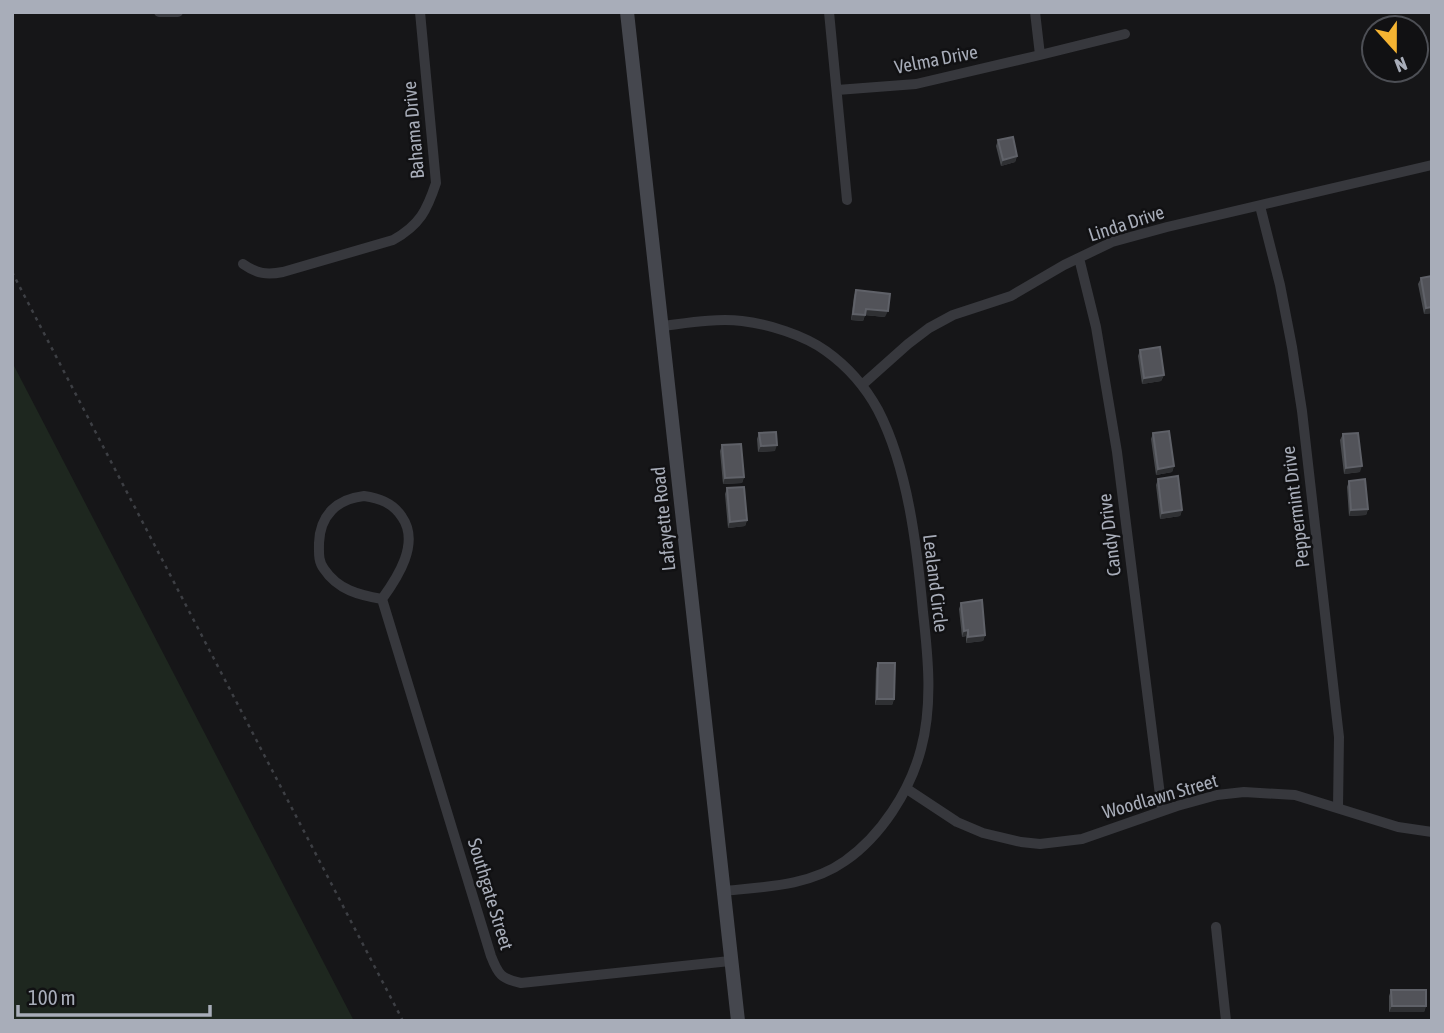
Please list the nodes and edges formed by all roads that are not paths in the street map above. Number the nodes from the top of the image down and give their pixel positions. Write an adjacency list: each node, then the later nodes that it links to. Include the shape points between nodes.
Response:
1 (159, 12): 2 (street)
2 (178, 12)
3 (420, 12): 14 (street, Bahama Drive, via 436,183 421,218 393,240 283,272 256,273)
4 (627, 12): 15 (main road, Lafayette Road)
5 (829, 12): 9 (street)
6 (1035, 12): 8 (street)
7 (1125, 34): 8 (street, Velma Drive)
8 (1040, 55): 9 (street, Velma Drive, via 916,84)
9 (837, 90): 11 (street)
10 (1432, 164): 12 (street, Linda Drive)
11 (847, 200)
12 (1261, 206): 13 (street, Linda Drive, via 1112,242); 19 (street, Peppermint Drive, via 1302,411 1339,737)
13 (1079, 258): 16 (street, Linda Drive, via 1011,296 929,328); 20 (street, Candy Drive, via 1117,452)
14 (243, 264)
15 (662, 326): 16 (street, Lealand Circle, via 741,321 786,331 826,351); 22 (main road, Lafayette Road)
16 (862, 385): 18 (street, Lealand Circle, via 891,439 899,466 920,585 927,649 927,718)
17 (382, 599): 17 (street, via 407,553 409,533 392,505 374,497 352,497 335,507 321,525 320,561 346,589); 24 (street, Southgate Street, via 491,956 504,979 521,983)
18 (907, 789): 20 (street, Woodlawn Street, via 957,822 1040,844 1082,839); 22 (street, Lealand Circle, via 876,833 846,861 799,881)
19 (1338, 808): 20 (street, Woodlawn Street, via 1295,795 1244,792); 21 (street, Woodlawn Street, via 1398,827)
20 (1162, 811)
21 (1432, 832)
22 (723, 891): 24 (main road, Lafayette Road)
23 (1216, 927): 26 (street)
24 (730, 961): 25 (main road, Lafayette Road)
25 (738, 1021)
26 (1226, 1021)

